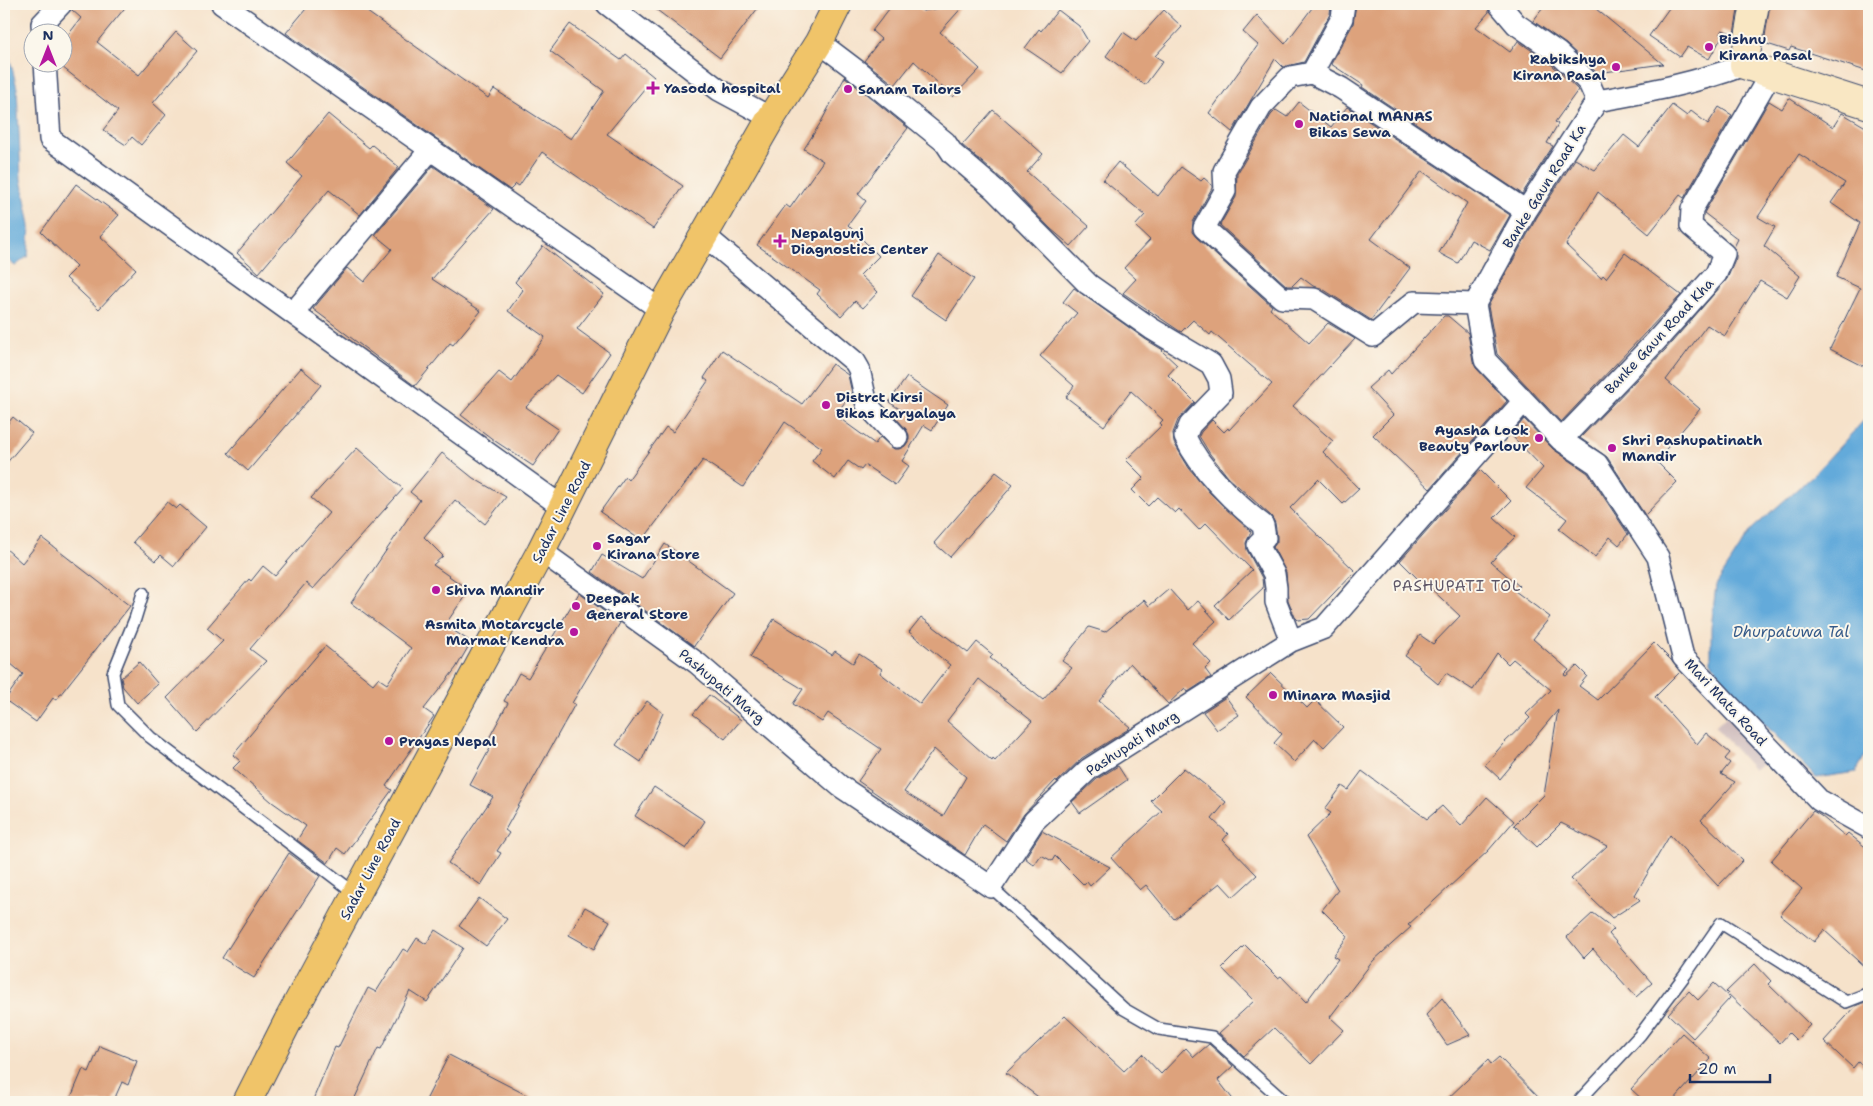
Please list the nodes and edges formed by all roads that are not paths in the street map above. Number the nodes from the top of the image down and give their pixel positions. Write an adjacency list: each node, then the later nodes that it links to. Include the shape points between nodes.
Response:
1 (61, 4): 8 (street)
2 (222, 4): 17 (street)
3 (607, 4): 16 (street, via 718,90)
4 (838, 4): 9 (main road, Sadar Line Road)
5 (1344, 4): 12 (street, via 1342,18)
6 (1499, 4): 14 (street, via 1516,24 1574,68 1589,83)
7 (1755, 4): 10 (main road)
8 (44, 22)
9 (819, 42): 16 (main road, Sadar Line Road); 29 (street, via 945,142 953,154 994,188 1088,284 1152,329 1211,364 1221,392 1190,425 1185,437 1220,486 1248,515 1263,525 1265,538 1258,545 1274,574 1276,602)
10 (1744, 64): 13 (main road); 14 (street, via 1716,75)
11 (46, 72): 22 (street, via 50,139)
12 (1312, 73): 18 (street, via 1341,88); 20 (street, via 1290,76 1261,107 1224,171 1225,191 1204,228 1282,298 1314,299 1373,336 1414,302)
13 (1771, 73): 15 (main road); 25 (street, Banke Gaun Road Kha, via 1692,209 1691,226 1724,254 1716,274)
14 (1597, 101): 18 (street, Banke Gaun Road Ka)
15 (1869, 105)
16 (771, 118): 19 (main road, Sadar Line Road)
17 (431, 149): 21 (street); 22 (street)
18 (1526, 211): 20 (street, Banke Gaun Road Ka)
19 (704, 235): 21 (main road, Sadar Line Road); 24 (street, via 855,362 867,404)
20 (1475, 304): 23 (street, via 1485,360)
21 (660, 310): 26 (main road, Sadar Line Road)
22 (293, 313): 26 (street)
23 (1523, 402): 25 (street, Mari Mata Road); 29 (street, Pashupati Marg, via 1324,628)
24 (897, 437)
25 (1561, 440): 30 (street, Mari Mata Road, via 1597,464 1658,557 1683,657 1819,800)
26 (564, 508): 27 (main road, Sadar Line Road)
27 (542, 551): 31 (street, Pashupati Marg, via 697,663 840,786); 32 (main road, Sadar Line Road)
28 (143, 593): 32 (lane, via 113,672 118,705 150,737)
29 (1291, 641): 31 (street, Pashupati Marg, via 1089,769 1034,821)
30 (1869, 828)
31 (991, 887): 35 (lane, via 1124,1009 1158,1029 1212,1036)
32 (356, 894): 34 (main road, Sadar Line Road)
33 (1869, 993): 36 (lane, via 1846,1002 1721,923 1640,1035)
34 (247, 1102)
35 (1285, 1102)
36 (1578, 1102)

